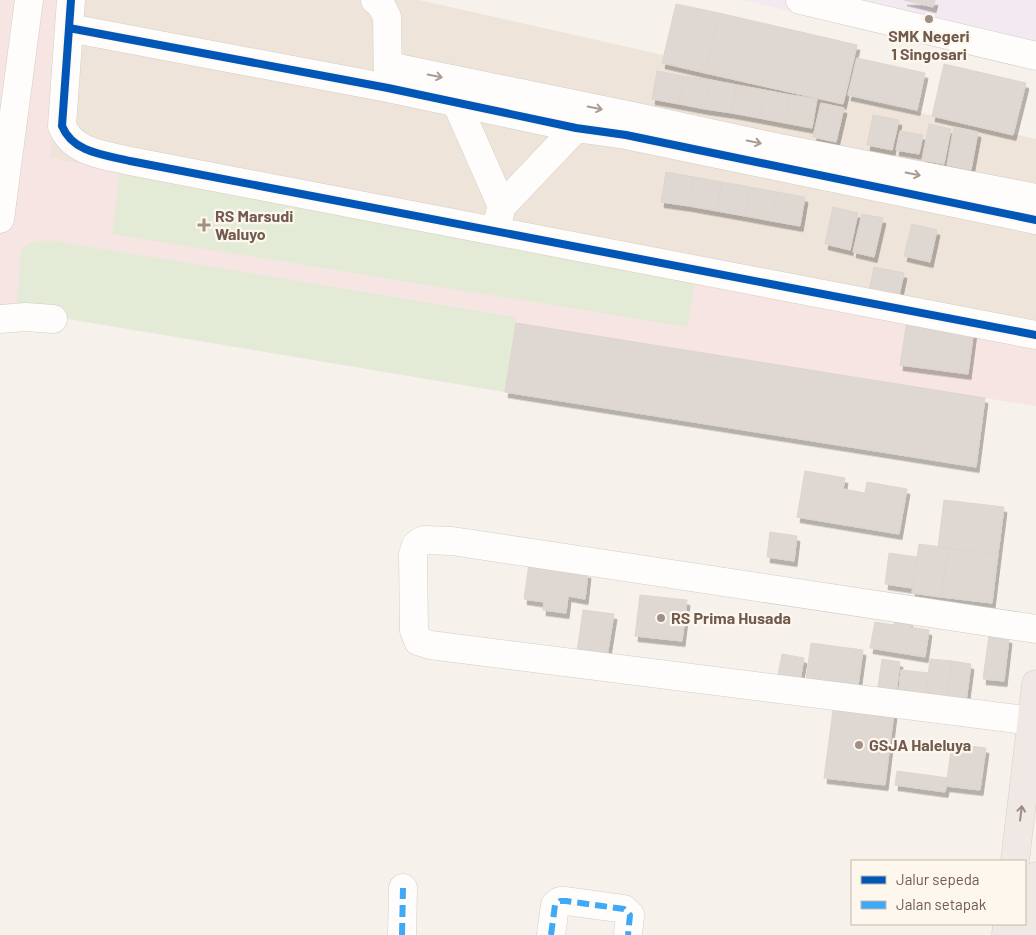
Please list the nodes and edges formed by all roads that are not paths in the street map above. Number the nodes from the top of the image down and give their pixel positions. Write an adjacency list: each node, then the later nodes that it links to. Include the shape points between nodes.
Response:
1 (29, 0): 13 (street)
2 (71, 0): 5 (street)
3 (374, 0): 7 (street, via 387,17)
4 (800, 0): 6 (street)
5 (69, 28): 7 (street); 12 (street, via 62,126 71,141 89,152 130,162)
6 (1036, 56)
7 (388, 77): 8 (street); 9 (street, one-way to 9)
8 (456, 102): 10 (street); 12 (street)
9 (629, 125): 10 (street); 11 (street, via 751,162 817,165)
10 (576, 128): 12 (street)
11 (1026, 208)
12 (498, 218): 16 (street)
13 (0, 219)
14 (0, 319): 15 (street)
15 (53, 319)
16 (1036, 335)
17 (1036, 630): 19 (street, via 452,541 423,540 414,549 414,630 418,641 424,644)
18 (1036, 684): 19 (highway)
19 (1032, 721): 20 (highway, one-way to 19)
20 (1015, 860)
21 (1036, 876): 26 (highway)
22 (404, 888): 23 (street)
23 (402, 935)
24 (551, 935): 25 (street, via 555,905 566,901 624,909 630,915)
25 (628, 935)
26 (1030, 935)

